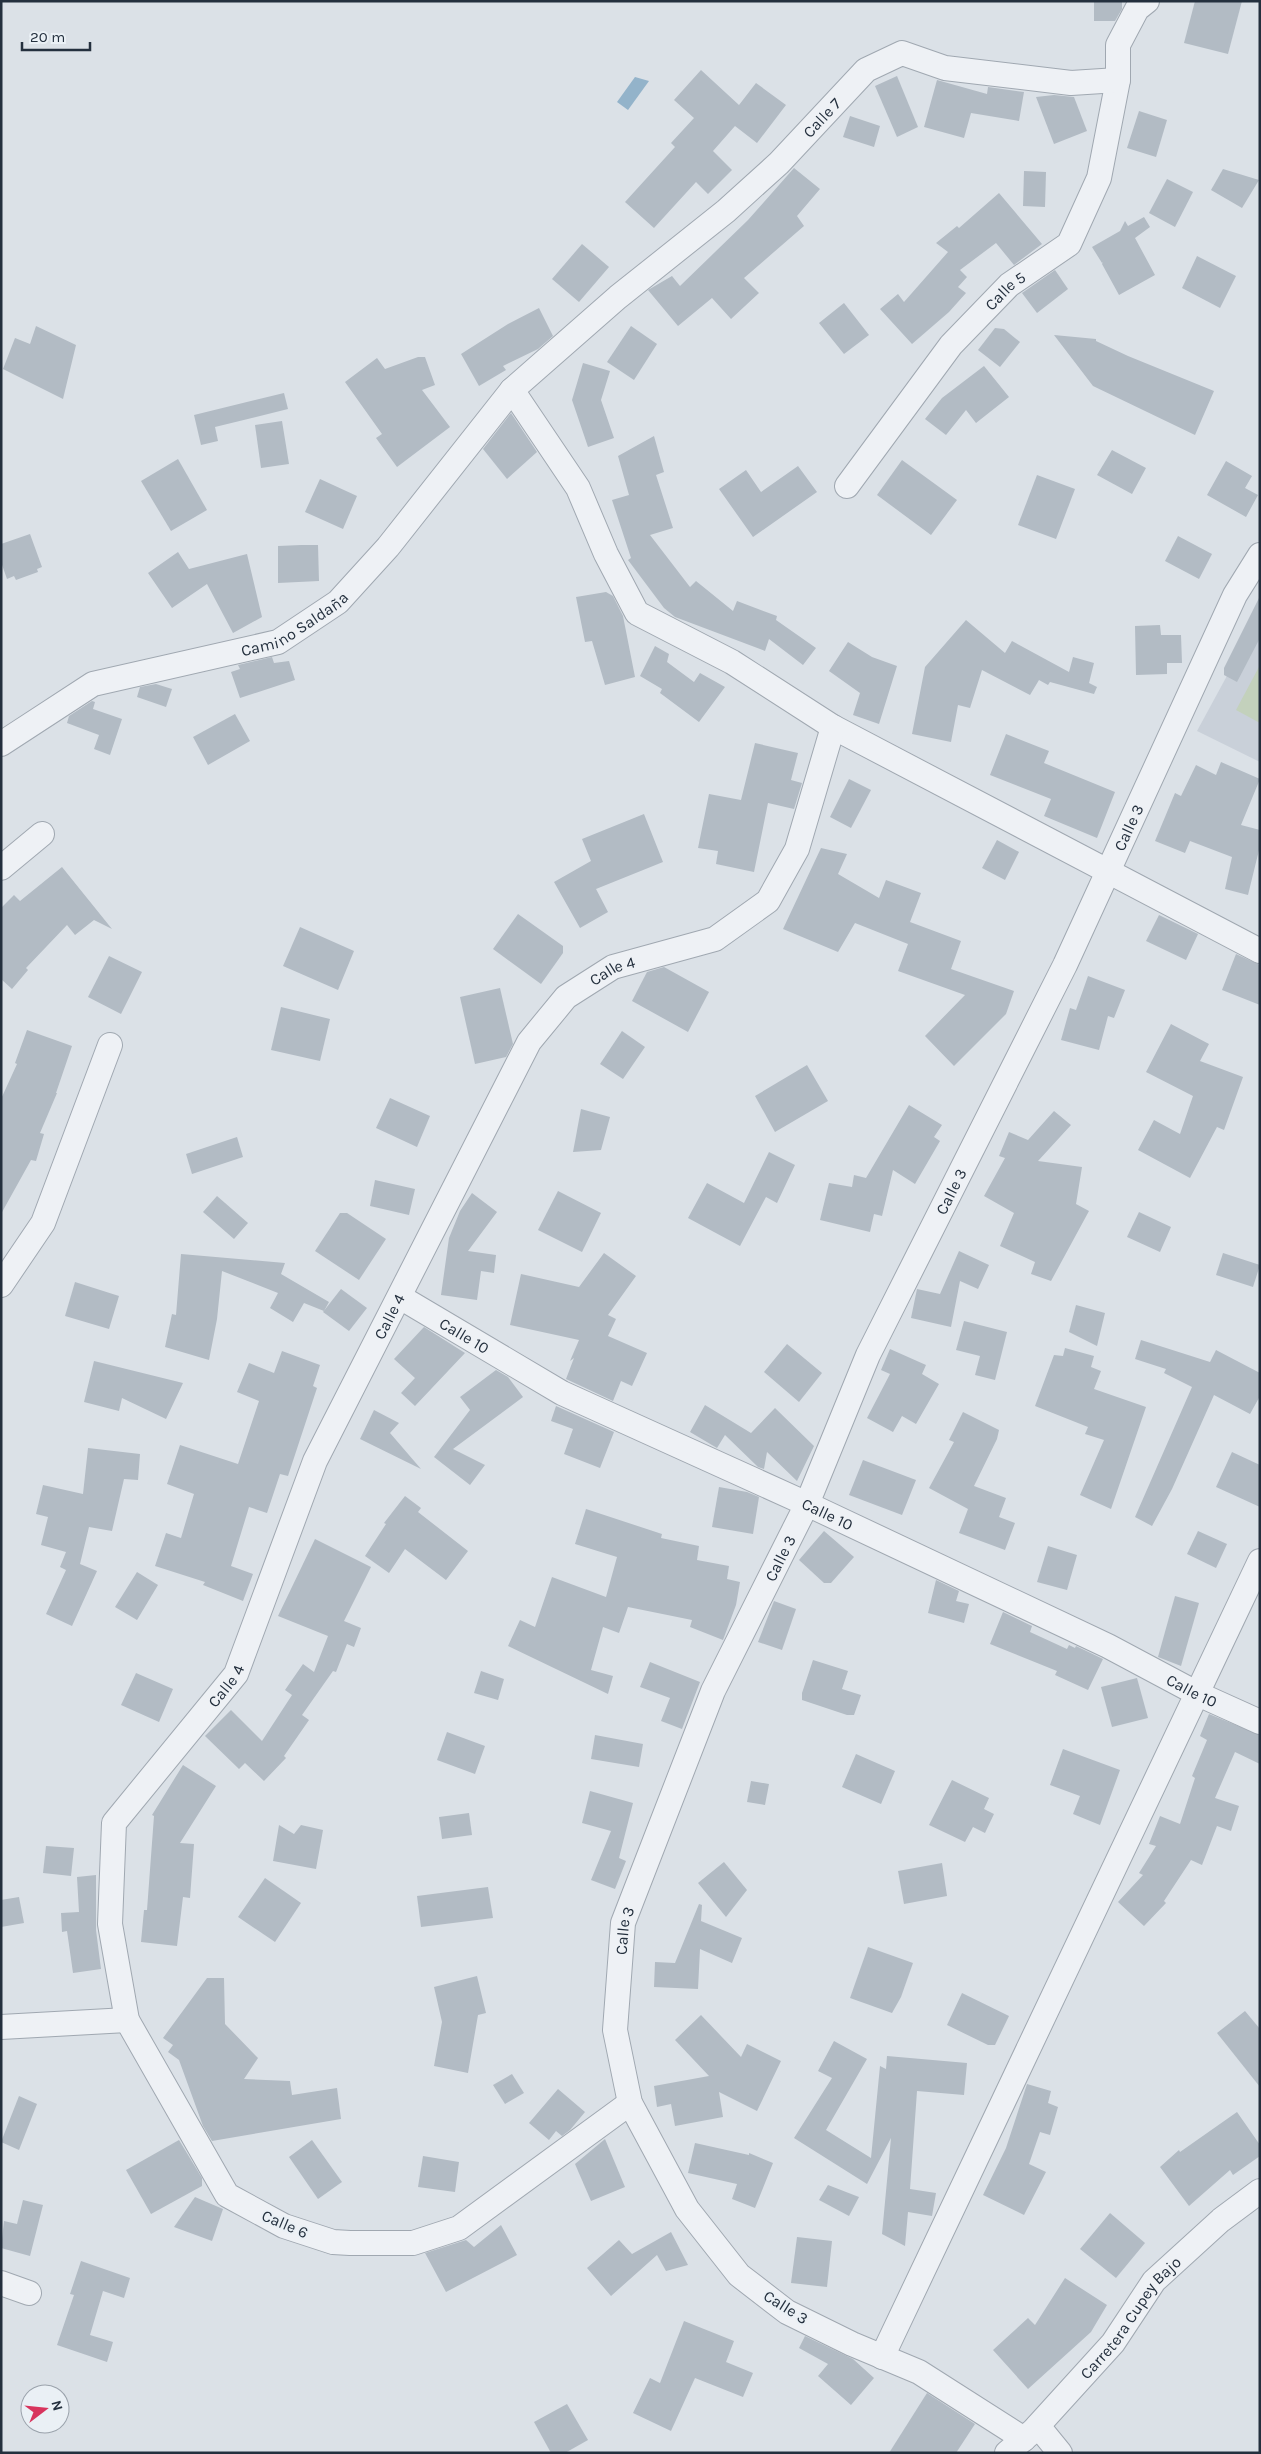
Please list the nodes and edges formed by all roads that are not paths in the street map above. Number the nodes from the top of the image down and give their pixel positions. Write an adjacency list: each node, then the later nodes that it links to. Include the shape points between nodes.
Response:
1 (1147, 1): 2 (street, via 1137,9 1118,45)
2 (1118, 80): 3 (street, Calle 7, via 1071,83 945,68 902,53 866,70 779,163 733,205 618,297); 4 (street, Calle 5, via 1099,178 1069,244 1009,285 951,345)
3 (512, 390): 6 (street, via 578,488 606,554 637,613 732,662); 7 (street, Camino Saldaña, via 388,547 338,602 278,642 93,684)
4 (847, 486)
5 (1260, 555): 10 (street, Calle 3, via 1235,595)
6 (832, 727): 10 (street); 14 (street, Calle 4, via 797,849 768,901 715,939 613,967 566,997 529,1042)
7 (3, 735)
8 (42, 834): 9 (street)
9 (1, 868)
10 (1108, 873): 11 (street); 15 (street, Calle 3, via 1065,965 868,1355)
11 (1260, 950)
12 (110, 1045): 13 (street, via 43,1224)
13 (1, 1285)
14 (400, 1297): 15 (street, Calle 10, via 562,1393); 19 (street, Calle 4, via 315,1461 236,1674 114,1823 110,1924)
15 (807, 1504): 17 (street, Calle 10, via 1108,1646); 21 (street, Calle 3, via 713,1691 623,1923 616,2030)
16 (1260, 1561): 17 (street)
17 (1198, 1694): 18 (street, Calle 10); 25 (street)
18 (1260, 1722)
19 (127, 2020): 20 (street); 21 (street, Calle 6, via 227,2195 284,2226 333,2242 413,2243 459,2228)
20 (1, 2027)
21 (630, 2103): 25 (street, Calle 3, via 687,2209 739,2275 788,2312)
22 (1260, 2192): 26 (street, Carretera Cupey Bajo, via 1221,2220 1154,2281 1113,2343)
23 (1, 2283): 24 (street)
24 (30, 2292)
25 (882, 2357): 26 (street, Calle 3, via 919,2372)
26 (1023, 2439): 27 (street, Calle 3)
27 (1060, 2453)

